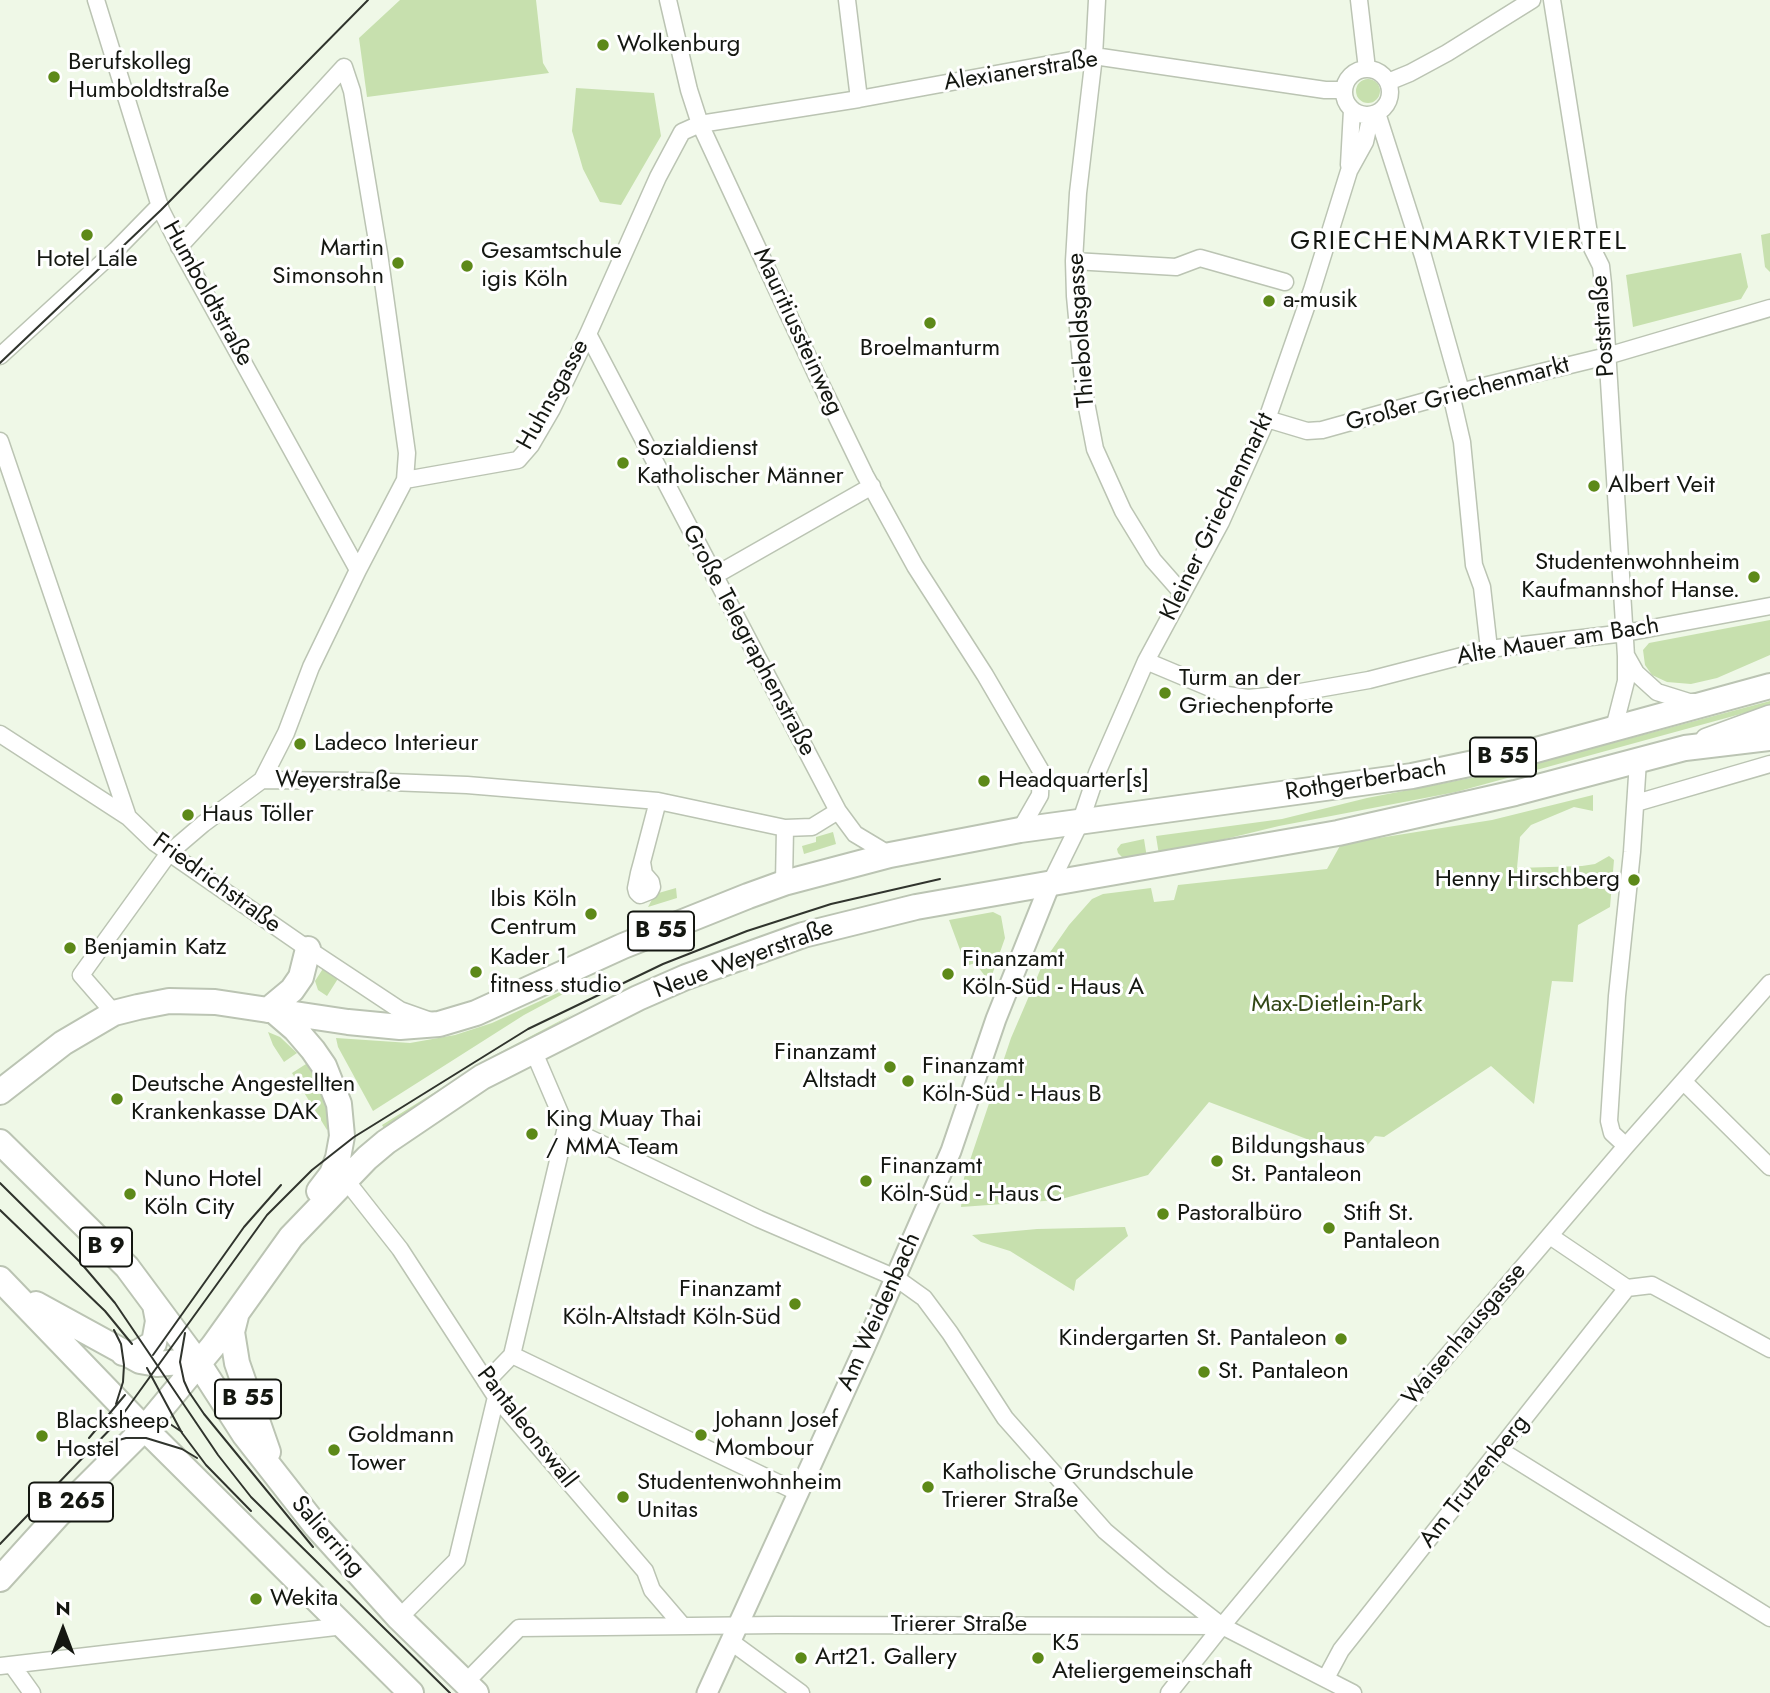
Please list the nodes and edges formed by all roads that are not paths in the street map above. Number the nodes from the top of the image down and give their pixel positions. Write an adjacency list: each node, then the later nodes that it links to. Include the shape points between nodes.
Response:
1 (96, 0): 17 (street, Humboldtstraße)
2 (668, 0): 15 (street, Mauritiussteinweg)
3 (847, 0): 12 (street)
4 (1097, 0): 8 (street, Thieboldsgasse)
5 (1359, 0): 9 (street)
6 (1532, 0): 10 (street, via 1447,53)
7 (1552, 0): 24 (street, Poststraße, via 1591,246 1604,284)
8 (1094, 56): 11 (street, Alexianerstraße); 12 (street, Alexianerstraße); 19 (street, Thieboldsgasse)
9 (1367, 69): 10 (street, via 1379,72); 11 (street, via 1351,75)
10 (1388, 82): 14 (street, via 1387,103)
11 (1343, 90): 13 (street)
12 (859, 99): 15 (street, Alexianerstraße)
13 (1352, 110): 14 (street); 16 (street, Kleiner Griechenmarkt)
14 (1374, 114): 16 (street, Kleiner Griechenmarkt); 25 (street, via 1423,256)
15 (700, 124): 22 (street, Huhnsgasse, via 682,132 658,177); 29 (street, Mauritiussteinweg)
16 (1349, 171): 26 (street, Kleiner Griechenmarkt)
17 (160, 205): 18 (street, Humboldtstraße); 23 (street)
18 (179, 247): 28 (street, via 344,67 379,253 407,453); 30 (street, Humboldtstraße)
19 (1074, 261): 20 (street, via 1176,267 1200,258); 32 (street, Thieboldsgasse, via 1084,392 1095,449 1122,511)
20 (1285, 282)
21 (1770, 308): 24 (street, Großer Griechenmarkt)
22 (588, 334): 28 (street, Huhnsgasse, via 552,409 518,460); 31 (street, Große Telegraphenstraße)
23 (0, 356)
24 (1607, 356): 25 (street, Großer Griechenmarkt); 34 (street, Poststraße)
25 (1456, 393): 26 (street, Großer Griechenmarkt, via 1322,430 1299,429); 35 (street, via 1474,565 1482,587)
26 (1268, 419): 32 (street, Kleiner Griechenmarkt, via 1221,522)
27 (0, 441): 51 (street)
28 (405, 480): 30 (street)
29 (872, 486): 31 (street); 54 (street, Mauritiussteinweg, via 915,566 1041,771 1040,794)
30 (358, 570): 47 (street)
31 (714, 576): 50 (street, Große Telegraphenstraße)
32 (1182, 593): 37 (street, Kleiner Griechenmarkt)
33 (1770, 606): 34 (street, Alte Mauer am Bach)
34 (1625, 633): 35 (street, Alte Mauer am Bach); 36 (street, Poststraße)
35 (1489, 649): 37 (street, Alte Mauer am Bach, via 1369,680 1248,698 1227,695)
36 (1626, 656): 39 (street, via 1636,673 1657,692); 41 (street, Poststraße, via 1626,681)
37 (1146, 662): 52 (street, Kleiner Griechenmarkt)
38 (1770, 686): 39 (main road, Rothgerberbach / B 55)
39 (1711, 703): 41 (main road, Rothgerberbach / B 55)
40 (1770, 717): 44 (main road, Rothgerberbach)
41 (1614, 728): 52 (main road, Rothgerberbach / B 55, via 1412,776)
42 (0, 734): 51 (street, Friedrichstraße)
43 (1770, 738): 44 (main road, Rothgerberbach / B 55)
44 (1685, 748): 45 (main road, Rothgerberbach / B 55)
45 (1638, 761): 49 (street); 59 (main road, Rothgerberbach / B 55, via 1338,833)
46 (1770, 764): 49 (street)
47 (262, 780): 48 (street, Weyerstraße, via 467,785); 55 (street, Weyerstraße)
48 (658, 801): 53 (street, Weyerstraße); 57 (street)
49 (1636, 803): 70 (street, via 1609,1121 1612,1133)
50 (838, 811): 53 (street, Weyerstraße, via 813,827); 56 (street, Große Telegraphenstraße, via 855,834)
51 (128, 817): 55 (street, Friedrichstraße)
52 (1080, 823): 54 (main road, B 55); 59 (street, Kleiner Griechenmarkt)
53 (785, 828): 58 (street)
54 (1020, 830): 56 (main road, B 55)
55 (169, 853): 60 (street, Friedrichstraße); 63 (street, Weyerstraße, via 81,975)
56 (890, 855): 58 (main road, B 55)
57 (642, 862)
58 (784, 883): 64 (main road, B 55, via 623,946 476,1013)
59 (1050, 884): 65 (main road, Neue Weyerstraße / B 55, via 916,906 803,935 686,977); 75 (street, Am Weidenbach, via 996,1019 951,1151)
60 (308, 950): 62 (main road, via 301,977); 64 (street, Friedrichstraße, via 400,1010)
61 (1770, 983): 66 (street, Waisenhausgasse)
62 (271, 1010): 63 (main road, B 55, via 169,1001); 64 (main road, B 55, via 400,1027); 74 (main road, via 295,1029 324,1066 342,1119 336,1167 308,1204)
63 (114, 1013): 67 (main road, B 55, via 64,1043)
64 (439, 1024)
65 (533, 1050): 68 (street); 72 (main road, Neue Weyerstraße / B 55, via 459,1091 386,1142)
66 (1684, 1082): 70 (street, Waisenhausgasse); 71 (street)
67 (0, 1092)
68 (566, 1127): 75 (street); 82 (street)
69 (0, 1142): 78 (main road, B 9, via 127,1267)
70 (1626, 1146): 73 (street, Waisenhausgasse)
71 (1770, 1167)
72 (345, 1180): 74 (main road, Neue Weyerstraße / B 55); 84 (street, Pantaleonswall, via 400,1249)
73 (1550, 1236): 77 (street); 95 (street, Waisenhausgasse)
74 (291, 1237): 79 (main road, Neue Weyerstraße / B 55)
75 (895, 1278): 89 (street, Am Weidenbach); 95 (street, via 924,1298 1005,1418 1105,1531)
76 (6, 1284): 81 (main road, B 55); 86 (main road, Salierring)
77 (1628, 1288): 80 (street, via 1652,1284); 87 (street, Am Trutzenberg)
78 (155, 1304): 81 (main road, via 154,1343 135,1354); 83 (main road, B 9)
79 (236, 1316): 83 (main road, Neue Weyerstraße / B 55); 88 (main road, B 55, via 232,1332 237,1363)
80 (1770, 1349)
81 (123, 1353): 83 (main road, B 55, via 157,1364)
82 (512, 1355): 84 (street); 89 (street)
83 (199, 1364): 86 (main road, Neue Weyerstraße); 88 (main road, Salierring / B 9)
84 (486, 1382): 85 (street, Pantaleonswall)
85 (496, 1397): 91 (street, via 457,1560); 93 (street, Pantaleonswall, via 645,1571 652,1590)
86 (145, 1428): 90 (main road, B 265); 94 (main road, Salierring)
87 (1500, 1450): 92 (street); 98 (street, Am Trutzenberg, via 1341,1650)
88 (278, 1479): 91 (main road, Salierring / B 9)
89 (797, 1492): 96 (street, Am Weidenbach)
90 (0, 1579)
91 (399, 1618): 99 (main road, Salierring / B 9)
92 (1770, 1618)
93 (682, 1625): 96 (street); 99 (street, via 519,1628)
94 (344, 1626): 97 (street); 102 (main road, Salierring)
95 (1222, 1626): 96 (street, Trierer Straße); 98 (street); 105 (street, Waisenhausgasse)
96 (734, 1633): 103 (street, Am Weidenbach); 104 (street)
97 (6, 1665): 101 (street)
98 (1326, 1678): 100 (street)
99 (470, 1688)
100 (1349, 1692)
101 (32, 1693)
102 (411, 1693)
103 (707, 1693)
104 (801, 1693)
105 (1169, 1693)

